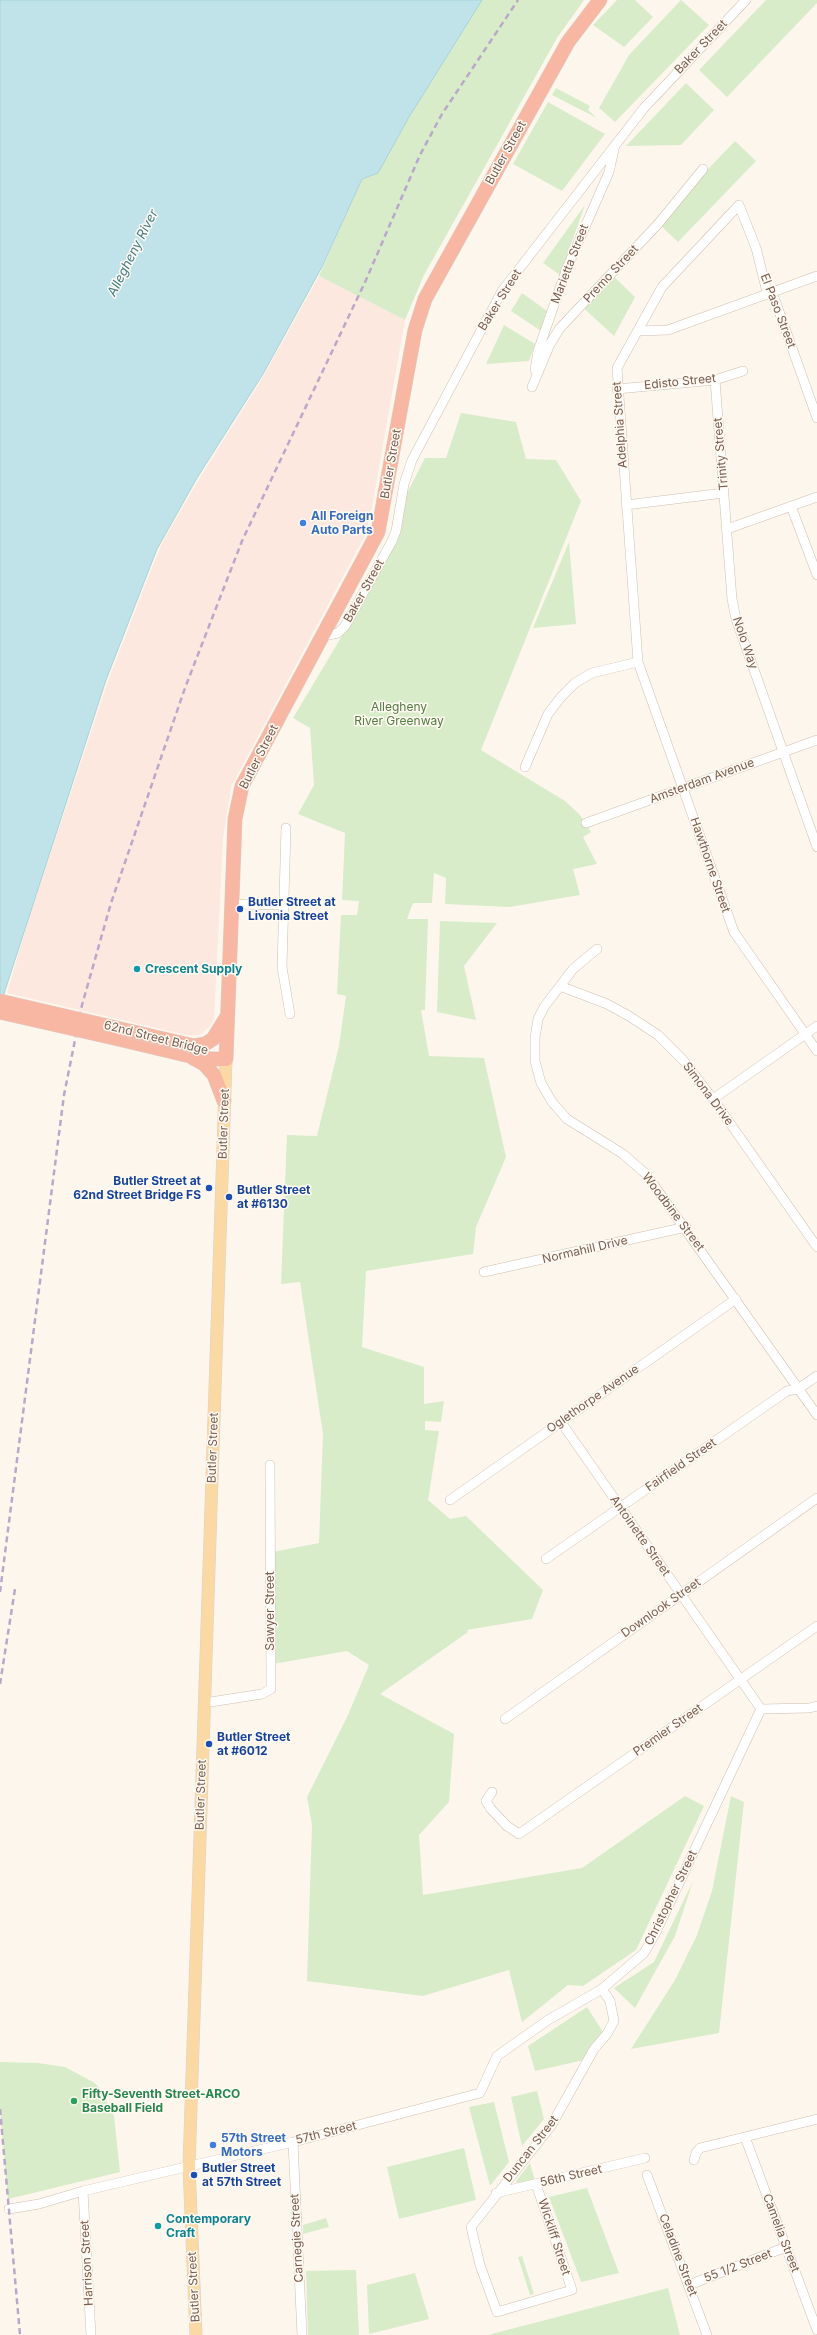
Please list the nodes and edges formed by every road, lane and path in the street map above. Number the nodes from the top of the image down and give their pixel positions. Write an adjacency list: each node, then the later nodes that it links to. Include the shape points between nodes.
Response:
1 (600, 0): 20 (highway, Butler Street, via 568,42 426,299 415,330 379,528)
2 (746, 0): 3 (street, Baker Street, via 655,95)
3 (615, 143): 11 (street, Marietta Street, via 611,165 567,268 538,351); 20 (street, Baker Street, via 496,301 412,460 392,541 345,626 338,633)
4 (703, 169): 11 (street, Premo Street, via 658,224 560,328 550,344)
5 (739, 205): 7 (street, El Paso Street, via 756,248 766,288); 8 (street, Adelphia Street, via 662,287)
6 (817, 276): 7 (street)
7 (770, 293): 8 (street, via 668,330); 13 (street, El Paso Street, via 775,300)
8 (639, 331): 12 (street, Adelphia Street, via 617,368)
9 (743, 371): 10 (street, Edisto Street)
10 (715, 380): 12 (street, Edisto Street); 14 (street, Trinity Street)
11 (532, 387)
12 (617, 389): 16 (street, Adelphia Street)
13 (817, 418)
14 (724, 493): 16 (street); 18 (street, Trinity Street)
15 (817, 497): 17 (street)
16 (626, 505): 21 (street, Adelphia Street)
17 (791, 506): 18 (street); 19 (street)
18 (727, 529): 23 (street, Nolo Way, via 736,619)
19 (817, 575)
20 (323, 636): 29 (highway, Butler Street, via 240,793 235,819)
21 (638, 662): 24 (street, via 592,673 575,683 548,714); 25 (street, Hawthorne Street)
22 (817, 740): 23 (street, Amsterdam Avenue)
23 (783, 753): 25 (street, Amsterdam Avenue); 28 (street)
24 (525, 767)
25 (683, 788): 26 (street, Amsterdam Avenue); 38 (street, Hawthorne Street, via 734,932)
26 (586, 823)
27 (286, 828): 30 (street)
28 (817, 847)
29 (232, 904): 30 (street); 35 (highway, Butler Street)
30 (284, 905): 36 (street, via 282,976)
31 (597, 949): 32 (street, Woodbine Street, via 573,969)
32 (560, 986): 43 (street, Simona Drive, via 607,1004 658,1035 683,1060); 45 (street, Woodbine Street, via 538,1019 535,1061 541,1083 552,1102 567,1119 623,1154 646,1174)
33 (0, 1001): 39 (highway, 62nd Street Bridge, bridge)
34 (0, 1012): 39 (highway, 62nd Street Bridge, bridge)
35 (228, 1014): 41 (highway); 42 (highway, Butler Street)
36 (290, 1014)
37 (817, 1026): 38 (street)
38 (805, 1034): 40 (street, Hawthorne Street); 43 (street)
39 (192, 1051): 41 (highway, 62nd Street Bridge)
40 (817, 1051)
41 (206, 1053): 42 (highway, 62nd Street Bridge); 44 (highway)
42 (226, 1059): 44 (main road, Butler Street)
43 (713, 1099): 46 (street, Simona Drive)
44 (224, 1101): 61 (main road, Butler Street)
45 (686, 1227): 47 (street, Normahill Drive); 48 (street, Woodbine Street)
46 (817, 1247)
47 (484, 1272)
48 (736, 1299): 50 (street, Woodbine Street); 52 (street, Oglethorpe Avenue)
49 (817, 1376): 50 (street, Fairfield Street)
50 (798, 1389): 51 (street, Woodbine Street); 56 (street, Fairfield Street, via 787,1391)
51 (817, 1415)
52 (561, 1422): 55 (street, Oglethorpe Avenue); 56 (street, Antoinette Street)
53 (270, 1465): 61 (street, Sawyer Street, via 271,1689 262,1694)
54 (817, 1498): 58 (street, Downlook Street)
55 (450, 1500)
56 (620, 1508): 57 (street, Fairfield Street); 58 (street, Antoinette Street)
57 (546, 1559)
58 (680, 1594): 60 (street, Antoinette Street); 64 (street, Downlook Street)
59 (817, 1626): 60 (street, Premier Street)
60 (740, 1679): 63 (street, Antoinette Street); 65 (street, Premier Street, via 519,1834 490,1809 486,1801)
61 (204, 1703): 73 (main road, Butler Street)
62 (817, 1706): 63 (street)
63 (761, 1709): 66 (street, Christopher Street, via 655,1934 644,1952)
64 (505, 1719)
65 (492, 1792)
66 (602, 1989): 67 (street, Christopher Street, via 548,2020 497,2056); 77 (street, Duncan Street, via 610,2001 614,2021 594,2049 552,2126)
67 (480, 2093): 70 (street, 57th Street)
68 (817, 2118): 69 (street)
69 (744, 2137): 72 (street, via 700,2148); 79 (street, Camelia Street)
70 (292, 2142): 73 (street, 57th Street); 85 (street, Carnegie Street)
71 (645, 2158): 75 (street, 56th Street)
72 (694, 2160)
73 (189, 2166): 76 (street, 57th Street); 84 (main road, Butler Street)
74 (647, 2175): 80 (street, Celadine Street)
75 (536, 2184): 77 (street, 56th Street); 81 (street, Wickliff Street, via 572,2290)
76 (83, 2191): 78 (street, 57th Street, via 39,2204); 83 (street, Harrison Street)
77 (496, 2193): 81 (street, Duncan Street, via 471,2227 480,2265)
78 (8, 2209)
79 (786, 2247): 80 (street, 55 1/2 Street); 82 (street, Camelia Street)
80 (689, 2285): 86 (street, Celadine Street)
81 (497, 2312)
82 (817, 2330)
83 (91, 2335)
84 (196, 2335)
85 (302, 2335)
86 (707, 2335)

